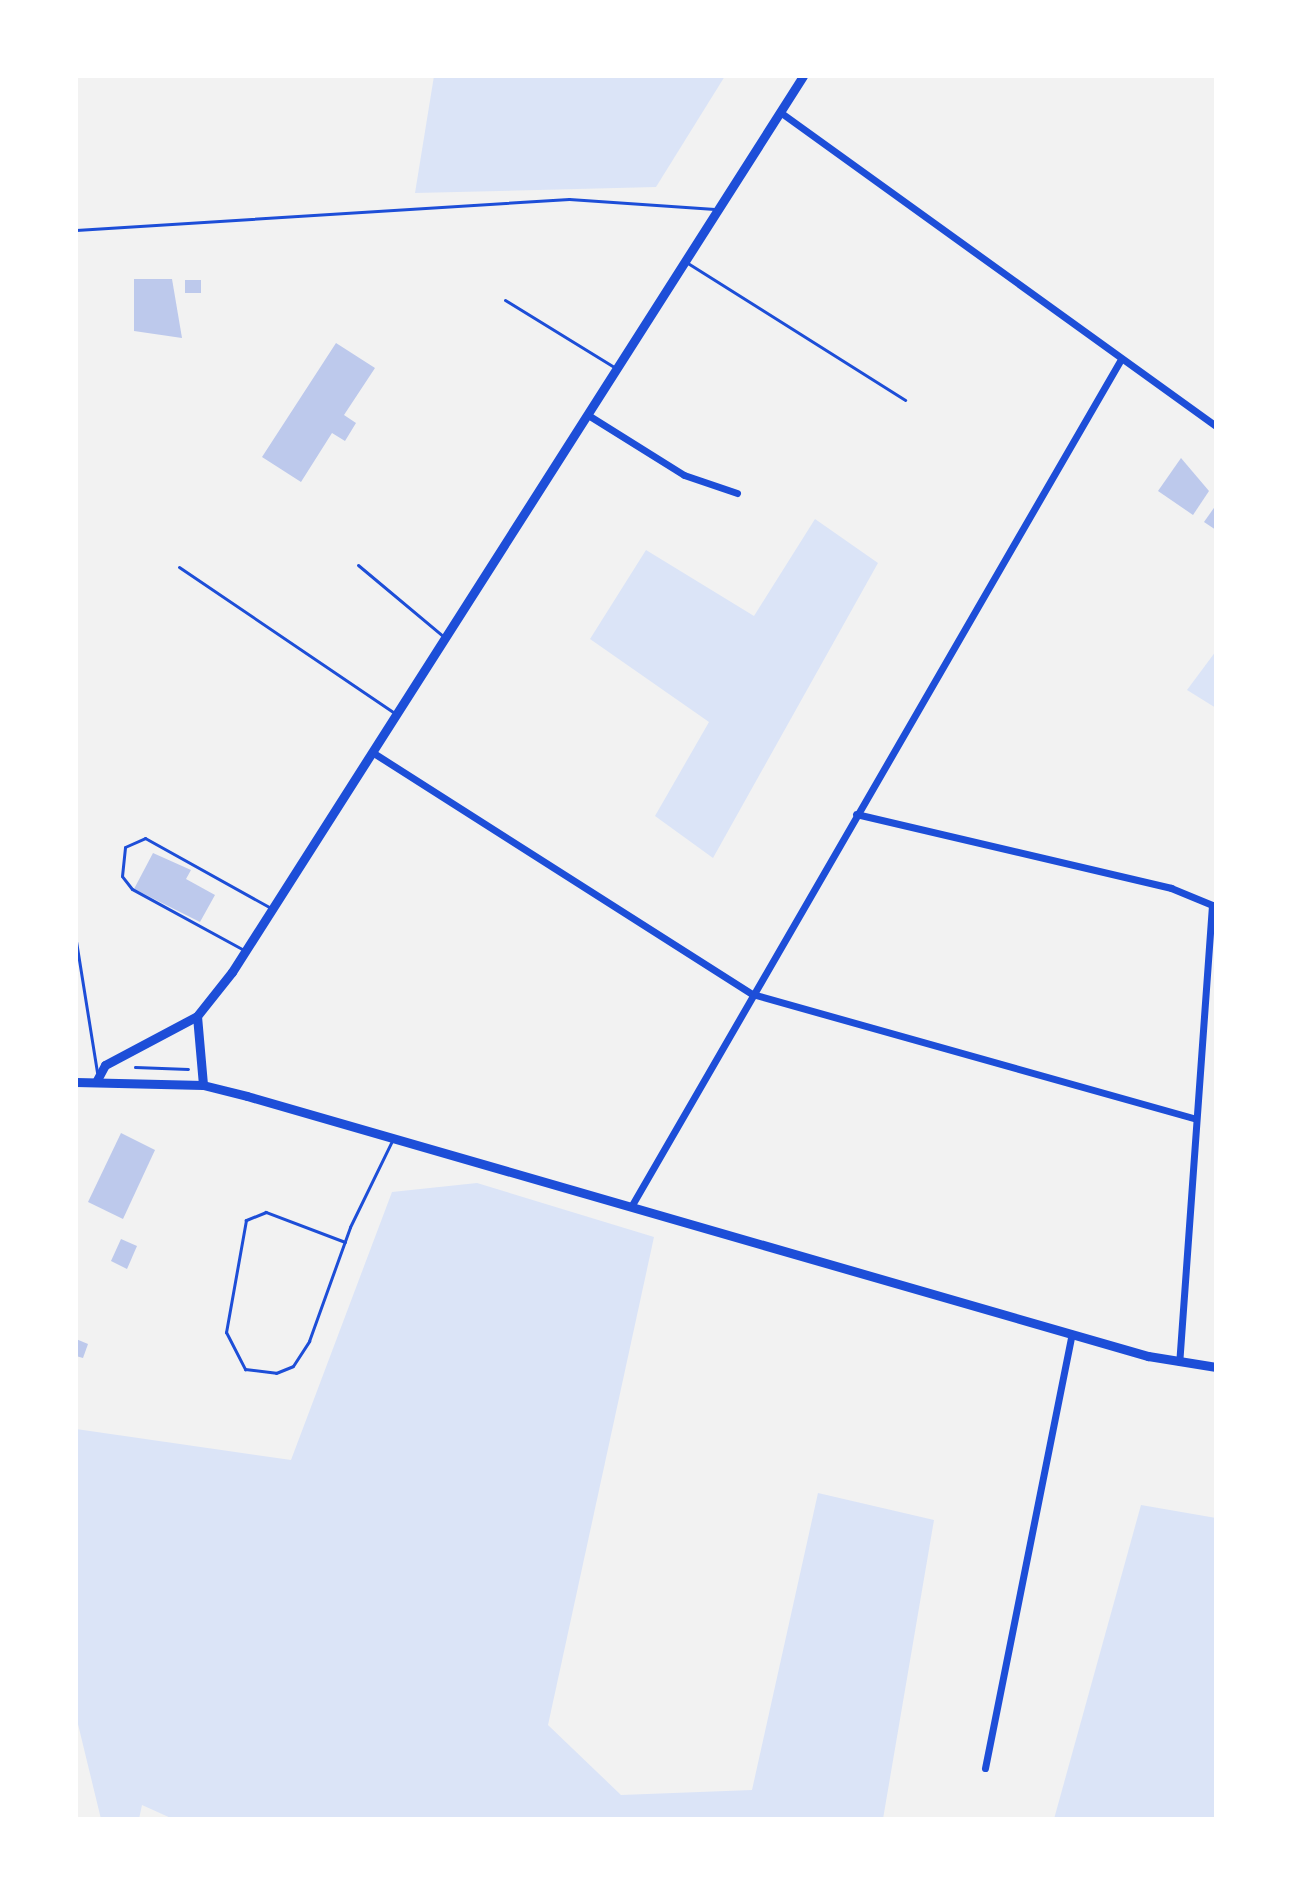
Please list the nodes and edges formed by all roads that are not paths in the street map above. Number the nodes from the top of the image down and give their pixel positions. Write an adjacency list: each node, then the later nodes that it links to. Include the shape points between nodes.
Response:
1 (803, 76): 2 (street)
2 (780, 112): 3 (street); 7 (street)
3 (719, 209): 4 (lane, via 569,199); 5 (street)
4 (76, 230)
5 (686, 262): 8 (street); 9 (lane)
6 (505, 300): 8 (lane, via 578,338)
7 (1121, 359): 11 (street); 18 (street)
8 (617, 369): 10 (street)
9 (905, 400)
10 (588, 415): 12 (street, via 684,475); 15 (street)
11 (1216, 426)
12 (737, 493)
13 (358, 565): 15 (lane)
14 (179, 567): 16 (lane)
15 (445, 638): 16 (street)
16 (396, 714): 17 (street)
17 (372, 752): 19 (street); 22 (street)
18 (856, 814): 22 (street); 27 (street, via 1207,899 1213,913)
19 (272, 909): 21 (street); 21 (lane, via 145,838 125,847 122,876 132,889)
20 (76, 941): 24 (lane)
21 (245, 951): 23 (street)
22 (752, 994): 27 (street); 29 (street)
23 (197, 1016): 24 (street, via 105,1065); 26 (street)
24 (97, 1080): 25 (street); 26 (street)
25 (76, 1082)
26 (203, 1085): 28 (street)
27 (1196, 1119): 32 (street)
28 (393, 1138): 29 (street); 30 (lane)
29 (632, 1205): 31 (street)
30 (345, 1242): 30 (lane, via 293,1366 261,1374 245,1369 226,1332 246,1220 266,1212)
31 (1072, 1334): 32 (street); 34 (street)
32 (1179, 1362): 33 (street)
33 (1216, 1367)
34 (985, 1768)

